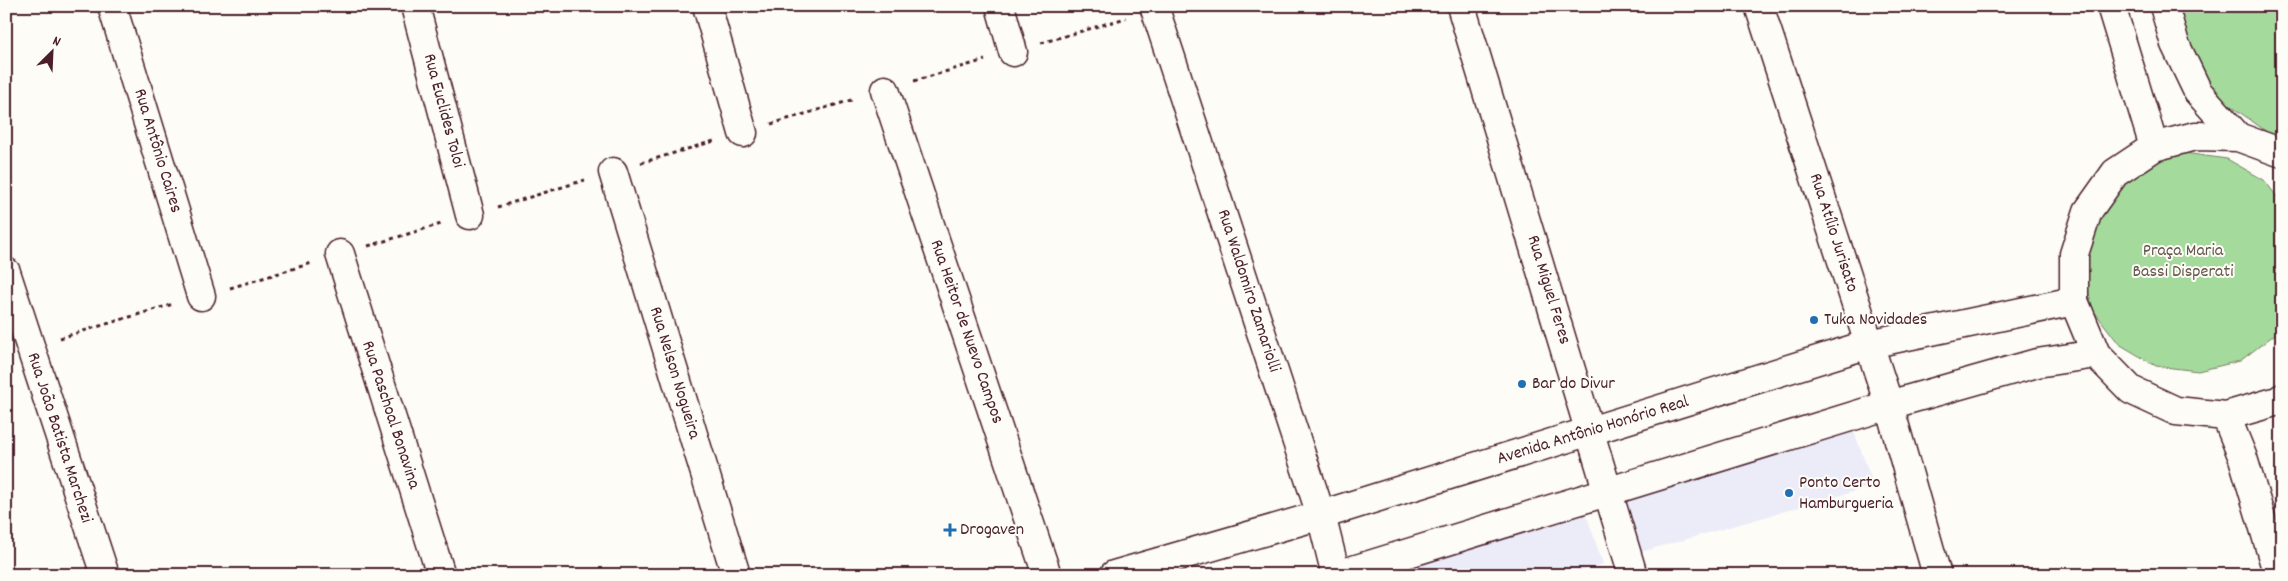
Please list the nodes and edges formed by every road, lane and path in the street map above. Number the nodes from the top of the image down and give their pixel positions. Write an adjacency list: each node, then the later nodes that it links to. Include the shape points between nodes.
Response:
1 (112, 6): 20 (street, Rua Antônio Caires)
2 (415, 6): 17 (street, Rua Euclides Toloi)
3 (707, 6): 12 (street)
4 (1000, 6): 10 (street)
5 (1461, 6): 27 (street, Rua Miguel Feres)
6 (1759, 6): 22 (street, Rua Atílio Jurisato)
7 (2111, 6): 14 (street)
8 (2164, 6): 13 (street, via 2176,44 2198,92)
9 (1155, 9): 29 (street, Rua Waldomiro Zamariolli)
10 (1013, 52)
11 (885, 90): 33 (street, Rua Heitor de Nuevo Campos)
12 (743, 133)
13 (2238, 137): 14 (street, via 2195,136); 15 (street)
14 (2154, 147): 21 (street, via 2115,173 2088,210 2074,254)
15 (2282, 153)
16 (612, 172): 32 (street, Rua Nelson Nogueira)
17 (470, 215)
18 (340, 254): 31 (street, Rua Paschoal Bonavina)
19 (6, 272): 30 (street, Rua João Batista Marchezi)
20 (201, 296)
21 (2074, 301): 22 (street, Avenida Antônio Honório Real); 23 (street)
22 (1869, 344): 25 (street, Rua Atílio Jurisato); 27 (street, Avenida Antônio Honório Real)
23 (2096, 354): 25 (street, via 2036,364); 26 (street, via 2131,390 2176,411)
24 (2282, 398): 26 (street)
25 (1889, 405): 28 (street); 37 (street, Rua Atílio Jurisato)
26 (2226, 416): 38 (street, via 2243,458)
27 (1591, 432): 28 (street, Rua Miguel Feres); 29 (street, Avenida Antônio Honório Real)
28 (1608, 491): 35 (street); 36 (street, Rua Miguel Feres)
29 (1321, 514): 34 (street, Avenida Antônio Honório Real); 35 (street, Rua Waldomiro Zamariolli)
30 (104, 575)
31 (441, 575)
32 (736, 575)
33 (1047, 575)
34 (1114, 575)
35 (1337, 575)
36 (1633, 575)
37 (1937, 575)
38 (2278, 575)

